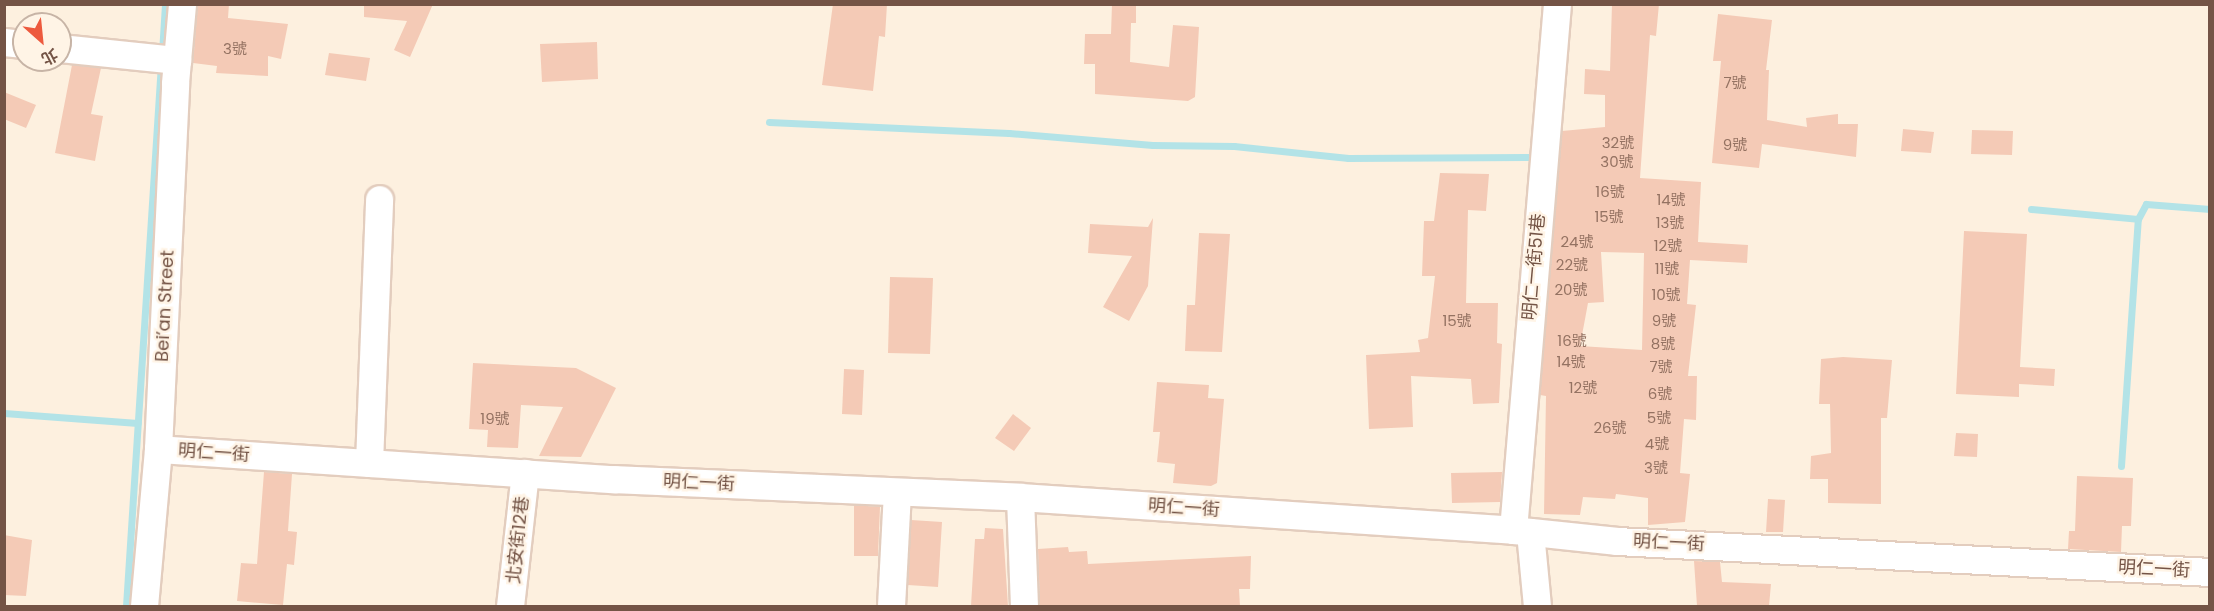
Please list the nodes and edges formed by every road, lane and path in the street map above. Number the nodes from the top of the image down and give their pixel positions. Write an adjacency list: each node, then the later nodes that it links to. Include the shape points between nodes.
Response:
1 (182, 4): 4 (street, Bei’an Street)
2 (1557, 4): 11 (street, 明仁一街51巷)
3 (72, 49): 4 (street)
4 (166, 59): 6 (street, Bei’an Street)
5 (379, 199): 7 (street)
6 (158, 449): 7 (street, 明仁一街); 13 (street, Bei’an Street)
7 (369, 463): 8 (street, 明仁一街)
8 (525, 473): 9 (street, 明仁一街); 14 (street, 北安街12巷)
9 (897, 492): 10 (street, 明仁一街); 15 (street)
10 (1020, 497): 11 (street, 明仁一街); 16 (street)
11 (1522, 531): 12 (street, 明仁一街, via 1629,541); 17 (street, 明仁一街51巷)
12 (2210, 572)
13 (144, 606)
14 (510, 606)
15 (891, 606)
16 (1024, 606)
17 (1537, 606)

